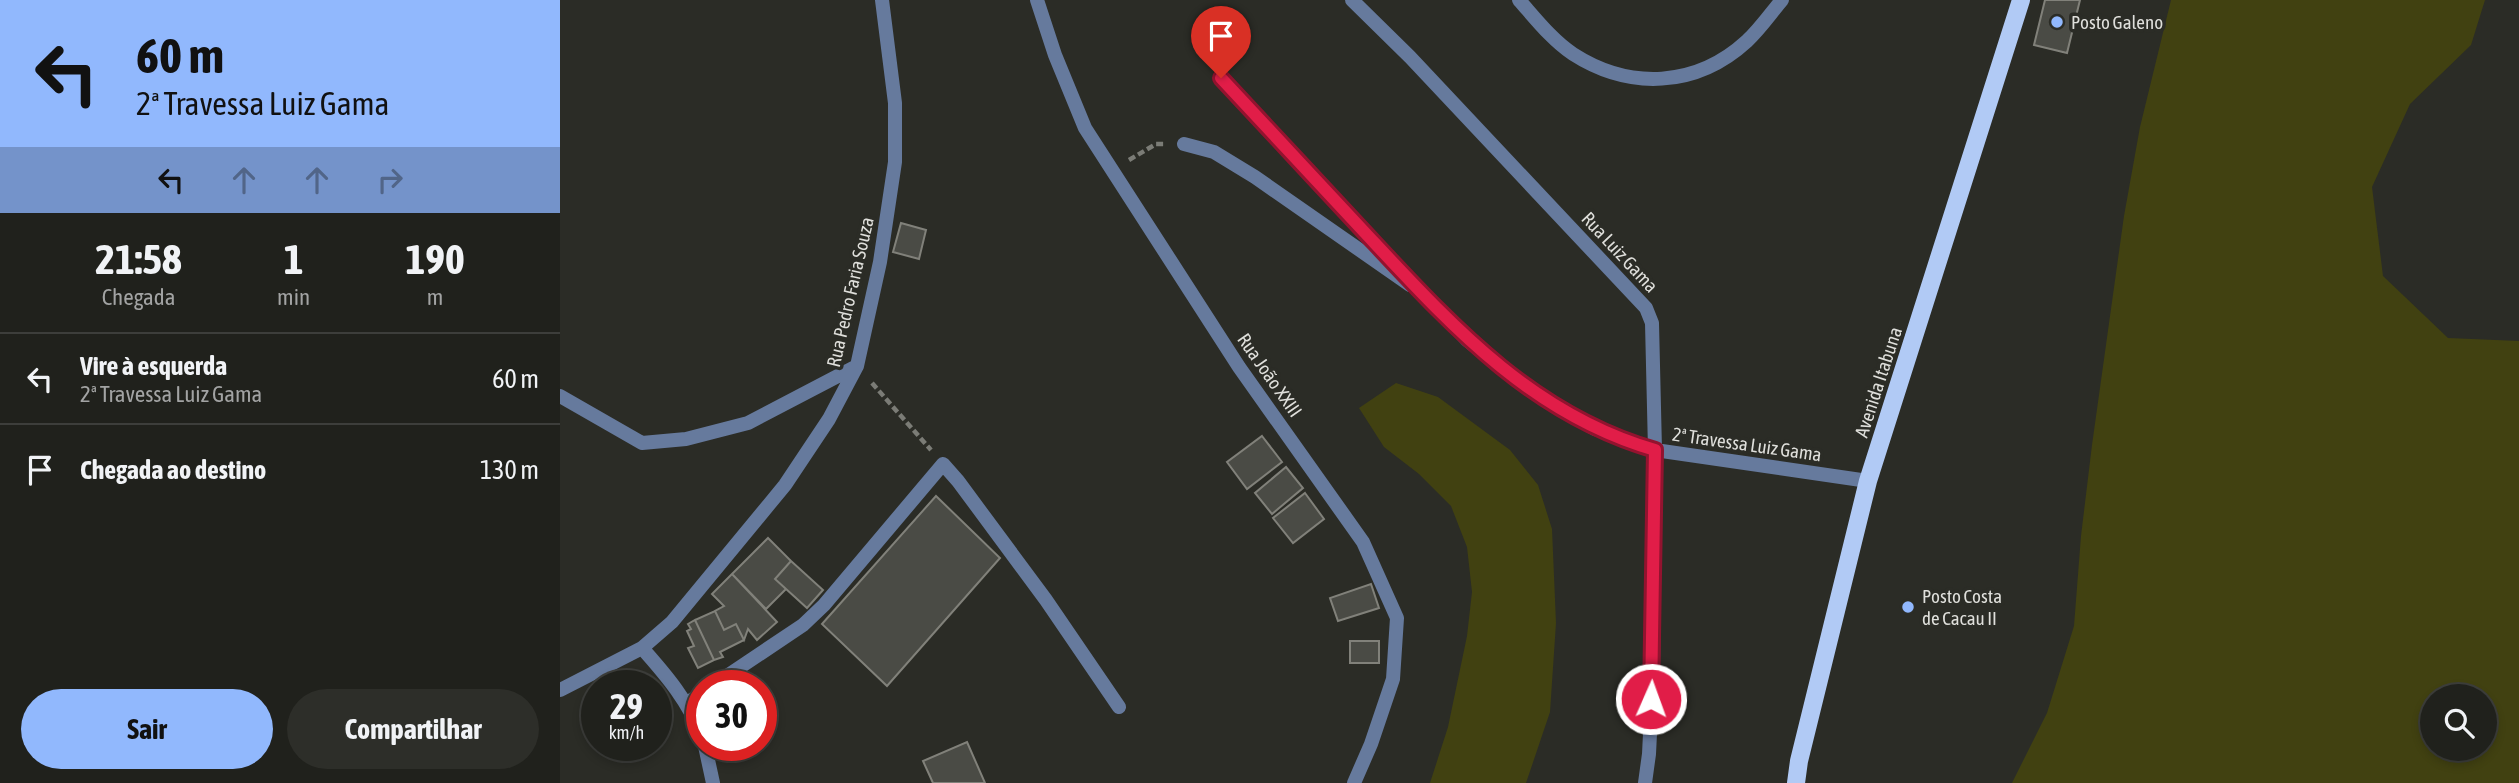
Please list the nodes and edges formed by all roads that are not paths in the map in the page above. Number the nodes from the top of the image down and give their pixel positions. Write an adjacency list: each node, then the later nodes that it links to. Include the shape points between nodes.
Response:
1 (881, 0): 10 (street, Rua Pedro Faria Souza, via 895,103 895,162 880,262)
2 (1037, 0): 21 (street, Rua João XXIII, via 1085,128 1239,367 1363,542 1397,618 1393,679)
3 (1352, 0): 12 (street, Rua Luiz Gama, via 1646,307 1652,323)
4 (1519, 0): 5 (street, via 1571,52 1609,73 1658,80 1680,77 1727,57)
5 (1783, 0)
6 (2021, 0): 13 (main road, Avenida Itabuna)
7 (1221, 78): 9 (street, 2ª Travessa Luiz Gama)
8 (1184, 144): 9 (street, 2ª Travessa Luiz Gama, via 1214,152 1255,177)
9 (1420, 291): 12 (street, 2ª Travessa Luiz Gama, via 1467,340 1530,390 1595,429)
10 (856, 366): 11 (street, via 748,423 686,439 642,443); 14 (street, Rua Pedro Faria Souza, via 829,419 785,485 680,613)
11 (560, 396)
12 (1655, 450): 13 (street, 2ª Travessa Luiz Gama); 22 (street, Rua Luiz Gama, via 1653,672)
13 (1868, 481): 23 (main road, Avenida Itabuna)
14 (642, 648): 16 (street, Rua Pedro Faria Souza); 17 (street)
15 (736, 670): 18 (street, via 803,625 824,605 943,464 1046,600)
16 (560, 690)
17 (686, 702)
18 (1119, 707)
19 (708, 761): 20 (street)
20 (713, 783)
21 (1354, 783)
22 (1645, 783)
23 (1796, 783)

